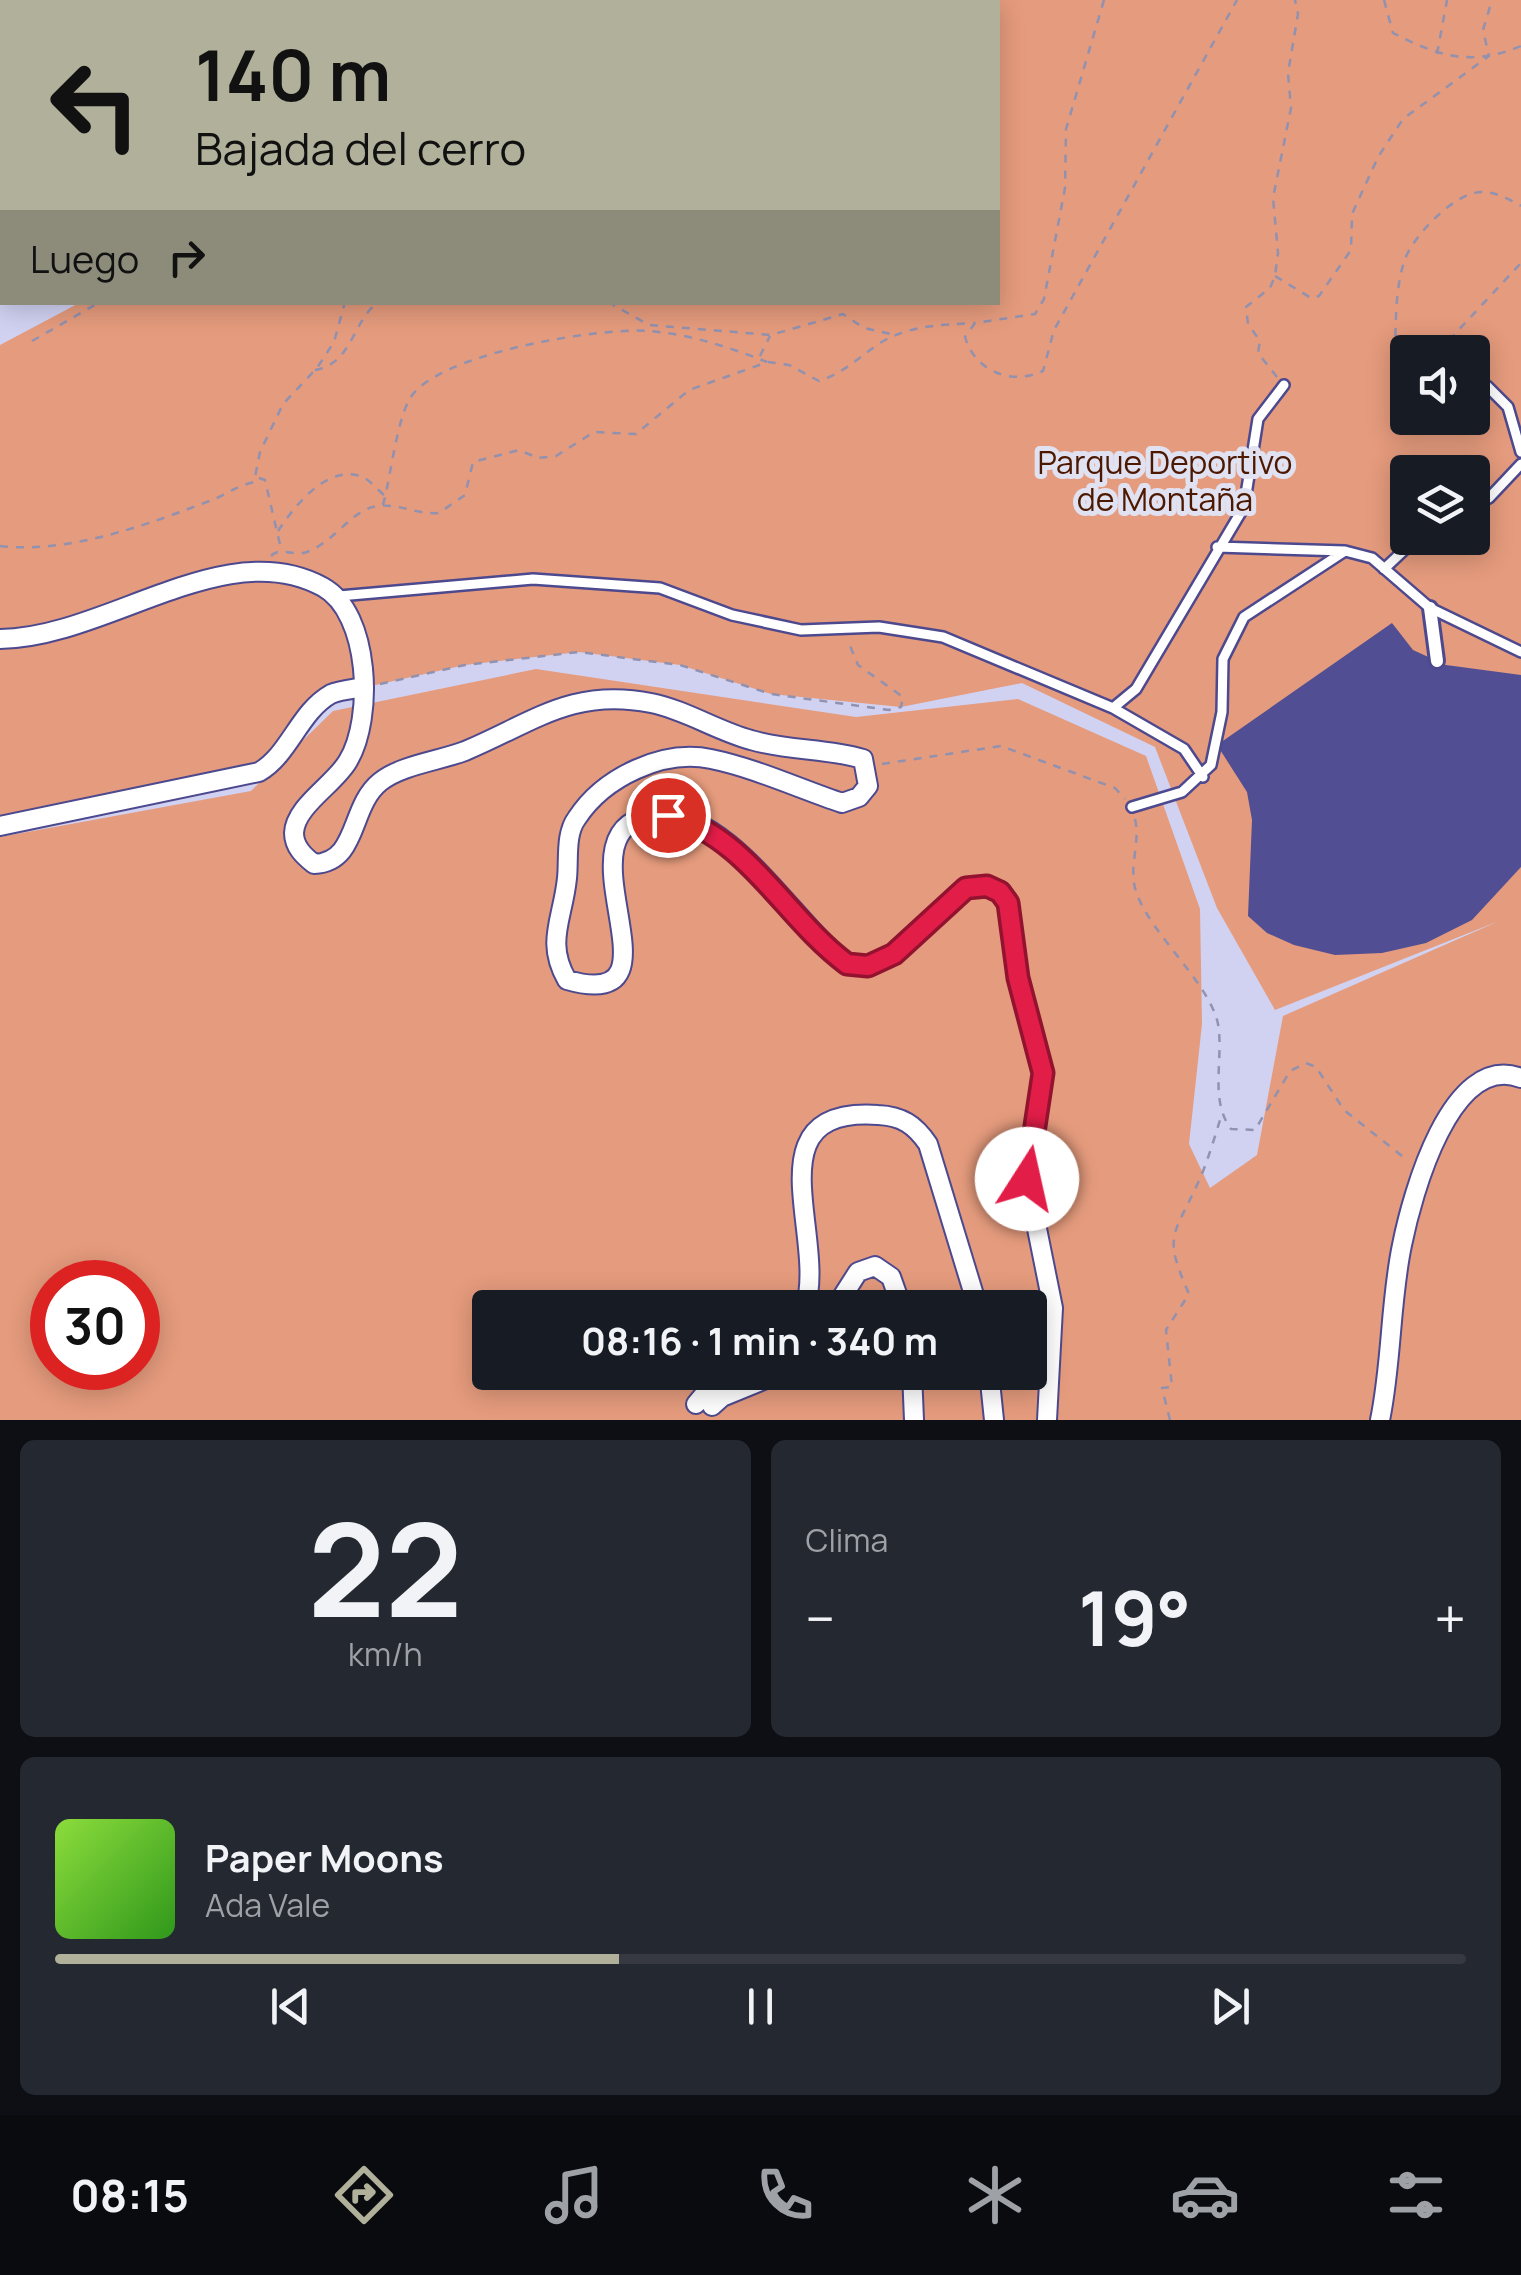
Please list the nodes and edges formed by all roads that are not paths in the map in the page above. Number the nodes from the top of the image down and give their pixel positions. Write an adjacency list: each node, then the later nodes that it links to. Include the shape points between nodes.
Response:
1 (1284, 386): 6 (lane, via 1258,419 1244,507)
2 (1490, 389): 3 (lane, via 1508,406)
3 (1521, 452)
4 (1521, 464): 5 (lane)
5 (1490, 496)
6 (1217, 547): 7 (lane); 16 (lane, via 1136,689)
7 (1344, 552): 9 (lane, via 1372,558); 17 (lane, via 1244,617 1223,660 1222,712)
8 (1399, 555): 9 (lane)
9 (1384, 570): 11 (lane)
10 (339, 596): 12 (street, via 310,580 268,570 219,574 98,621); 15 (street, via 356,629); 16 (lane, via 532,579 660,588 732,615 801,630 878,627 944,637)
11 (1430, 608): 13 (lane); 14 (street)
12 (0, 639)
13 (1521, 652)
14 (1436, 661)
15 (364, 687): 19 (street, via 331,694 276,762 260,772); 31 (street, via 352,753 299,816 294,835 301,854 314,864 330,863 346,850 358,814 383,779 465,751 552,708 601,698 653,704 787,749 863,759 868,786 842,803 712,759 657,761 618,779 576,818 568,844 564,912 553,943 568,980 590,986 620,970 627,949 611,882 612,851 644,816 699,824 726,842 847,964 868,966 894,954 966,888 1000,892 1008,903 1018,978 1043,1073 1027,1179 1053,1308)
16 (1113, 708): 17 (lane, via 1184,749)
17 (1203, 777): 18 (lane, via 1182,792)
18 (1132, 808)
19 (0, 826)
20 (1521, 1078): 32 (street, via 1498,1074 1462,1091 1424,1172 1401,1247)
21 (809, 1290): 24 (street, via 813,1272 799,1189 803,1150 816,1128 860,1114 916,1125 928,1144)
22 (846, 1290): 23 (street, via 858,1272 876,1266)
23 (896, 1290)
24 (973, 1290)
25 (741, 1390): 28 (street)
26 (913, 1390): 29 (street)
27 (991, 1390): 30 (street)
28 (704, 1412)
29 (914, 1420)
30 (994, 1420)
31 (1047, 1420)
32 (1380, 1420)

